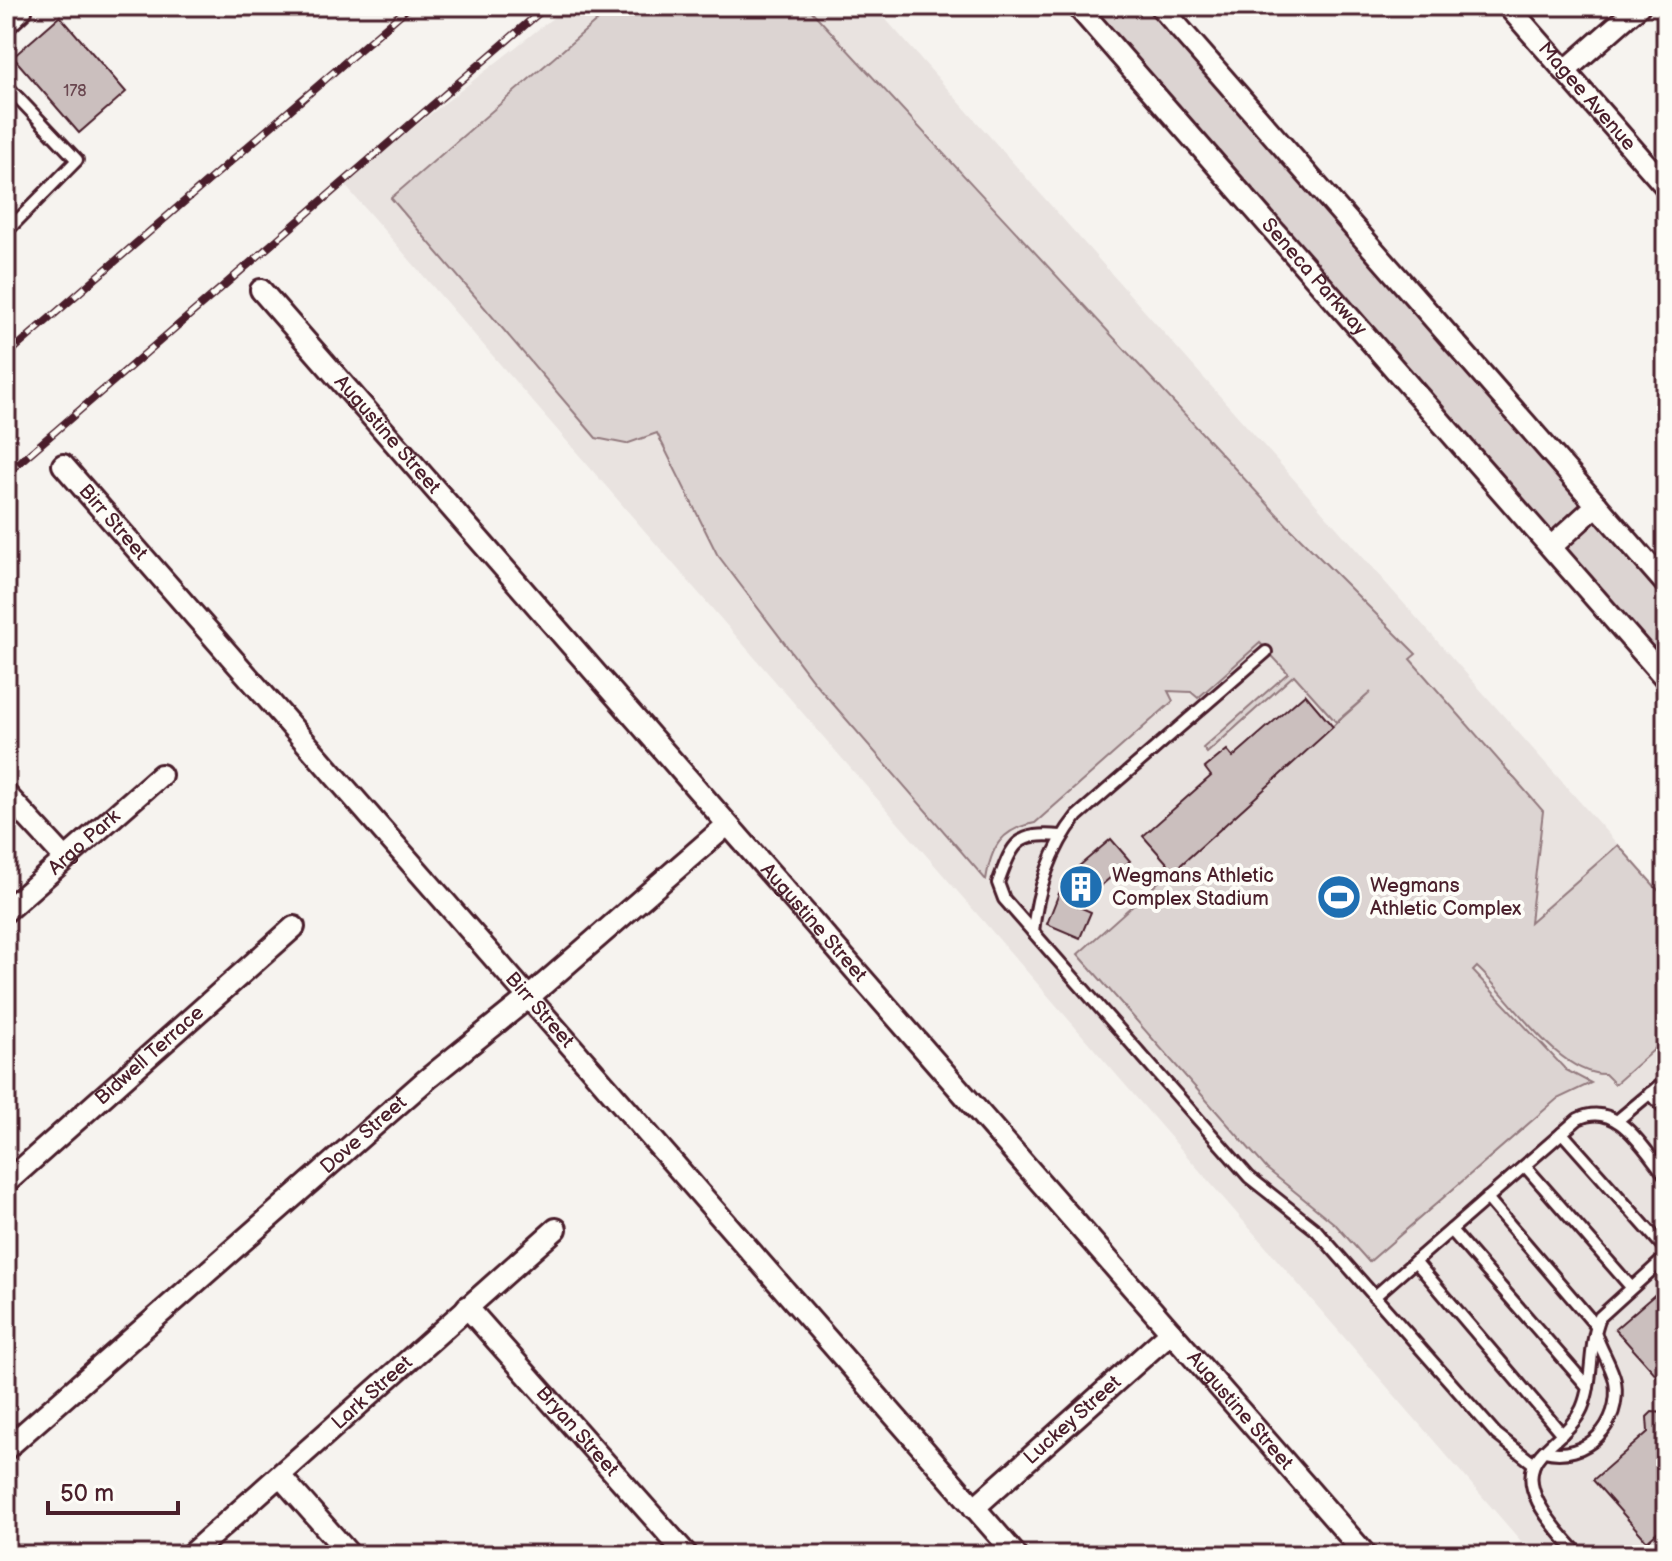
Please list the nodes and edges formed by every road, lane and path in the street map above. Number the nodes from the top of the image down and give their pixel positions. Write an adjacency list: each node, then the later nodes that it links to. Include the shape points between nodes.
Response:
1 (20, 6): 6 (lane, via 26,12)
2 (1077, 6): 14 (street, Seneca Parkway)
3 (1160, 6): 13 (street)
4 (1508, 6): 7 (street, Magee Avenue)
5 (1639, 6): 7 (street)
6 (6, 31)
7 (1565, 71): 9 (street, Magee Avenue)
8 (6, 85): 10 (lane, via 77,160)
9 (1666, 187)
10 (6, 232)
11 (261, 290): 20 (street, Augustine Street)
12 (63, 465): 26 (street, Birr Street)
13 (1597, 505): 14 (street); 15 (street)
14 (1551, 547): 17 (street, Seneca Parkway)
15 (1666, 584)
16 (1266, 652): 21 (lane, via 1077,816)
17 (1666, 679)
18 (161, 775): 22 (street, Argo Park)
19 (6, 794): 22 (street)
20 (727, 825): 26 (street, Dove Street); 45 (street, Augustine Street)
21 (1061, 836): 25 (lane); 25 (lane, via 1024,837 1014,845 998,883 1004,899)
22 (65, 858): 23 (street, Argo Park)
23 (6, 911)
24 (294, 927): 34 (street, Bidwell Terrace)
25 (1033, 932): 42 (lane, via 1249,1177 1316,1230)
26 (529, 997): 48 (street, Dove Street, via 426,1080); 52 (street, Birr Street)
27 (1666, 1080): 28 (lane)
28 (1650, 1093): 29 (lane); 30 (lane)
29 (1666, 1110)
30 (1618, 1120): 31 (lane, via 1589,1114); 33 (lane)
31 (1562, 1133): 32 (lane); 38 (lane)
32 (1525, 1166): 35 (lane); 41 (lane)
33 (1666, 1176)
34 (6, 1183)
35 (1487, 1198): 37 (lane); 44 (lane)
36 (556, 1229): 43 (street, Lark Street)
37 (1451, 1230): 40 (lane); 46 (lane)
38 (1666, 1250)
39 (1666, 1257): 41 (lane)
40 (1415, 1261): 42 (lane); 47 (lane)
41 (1631, 1287): 44 (lane)
42 (1374, 1297): 50 (lane, via 1496,1434)
43 (467, 1307): 51 (street, Lark Street); 55 (street, Bryan Street)
44 (1595, 1328): 46 (lane); 49 (lane, via 1615,1382 1610,1422 1588,1445 1569,1454)
45 (1171, 1332): 52 (street, Luckey Street); 57 (street, Augustine Street)
46 (1588, 1387): 47 (lane, via 1576,1419)
47 (1562, 1434): 49 (lane)
48 (6, 1449)
49 (1544, 1451): 50 (lane)
50 (1534, 1464): 58 (lane, via 1541,1508)
51 (280, 1476): 53 (street, Lark Street); 54 (street)
52 (974, 1508): 56 (street, Birr Street)
53 (190, 1555)
54 (350, 1555)
55 (687, 1555)
56 (1016, 1555)
57 (1366, 1555)
58 (1579, 1555)

